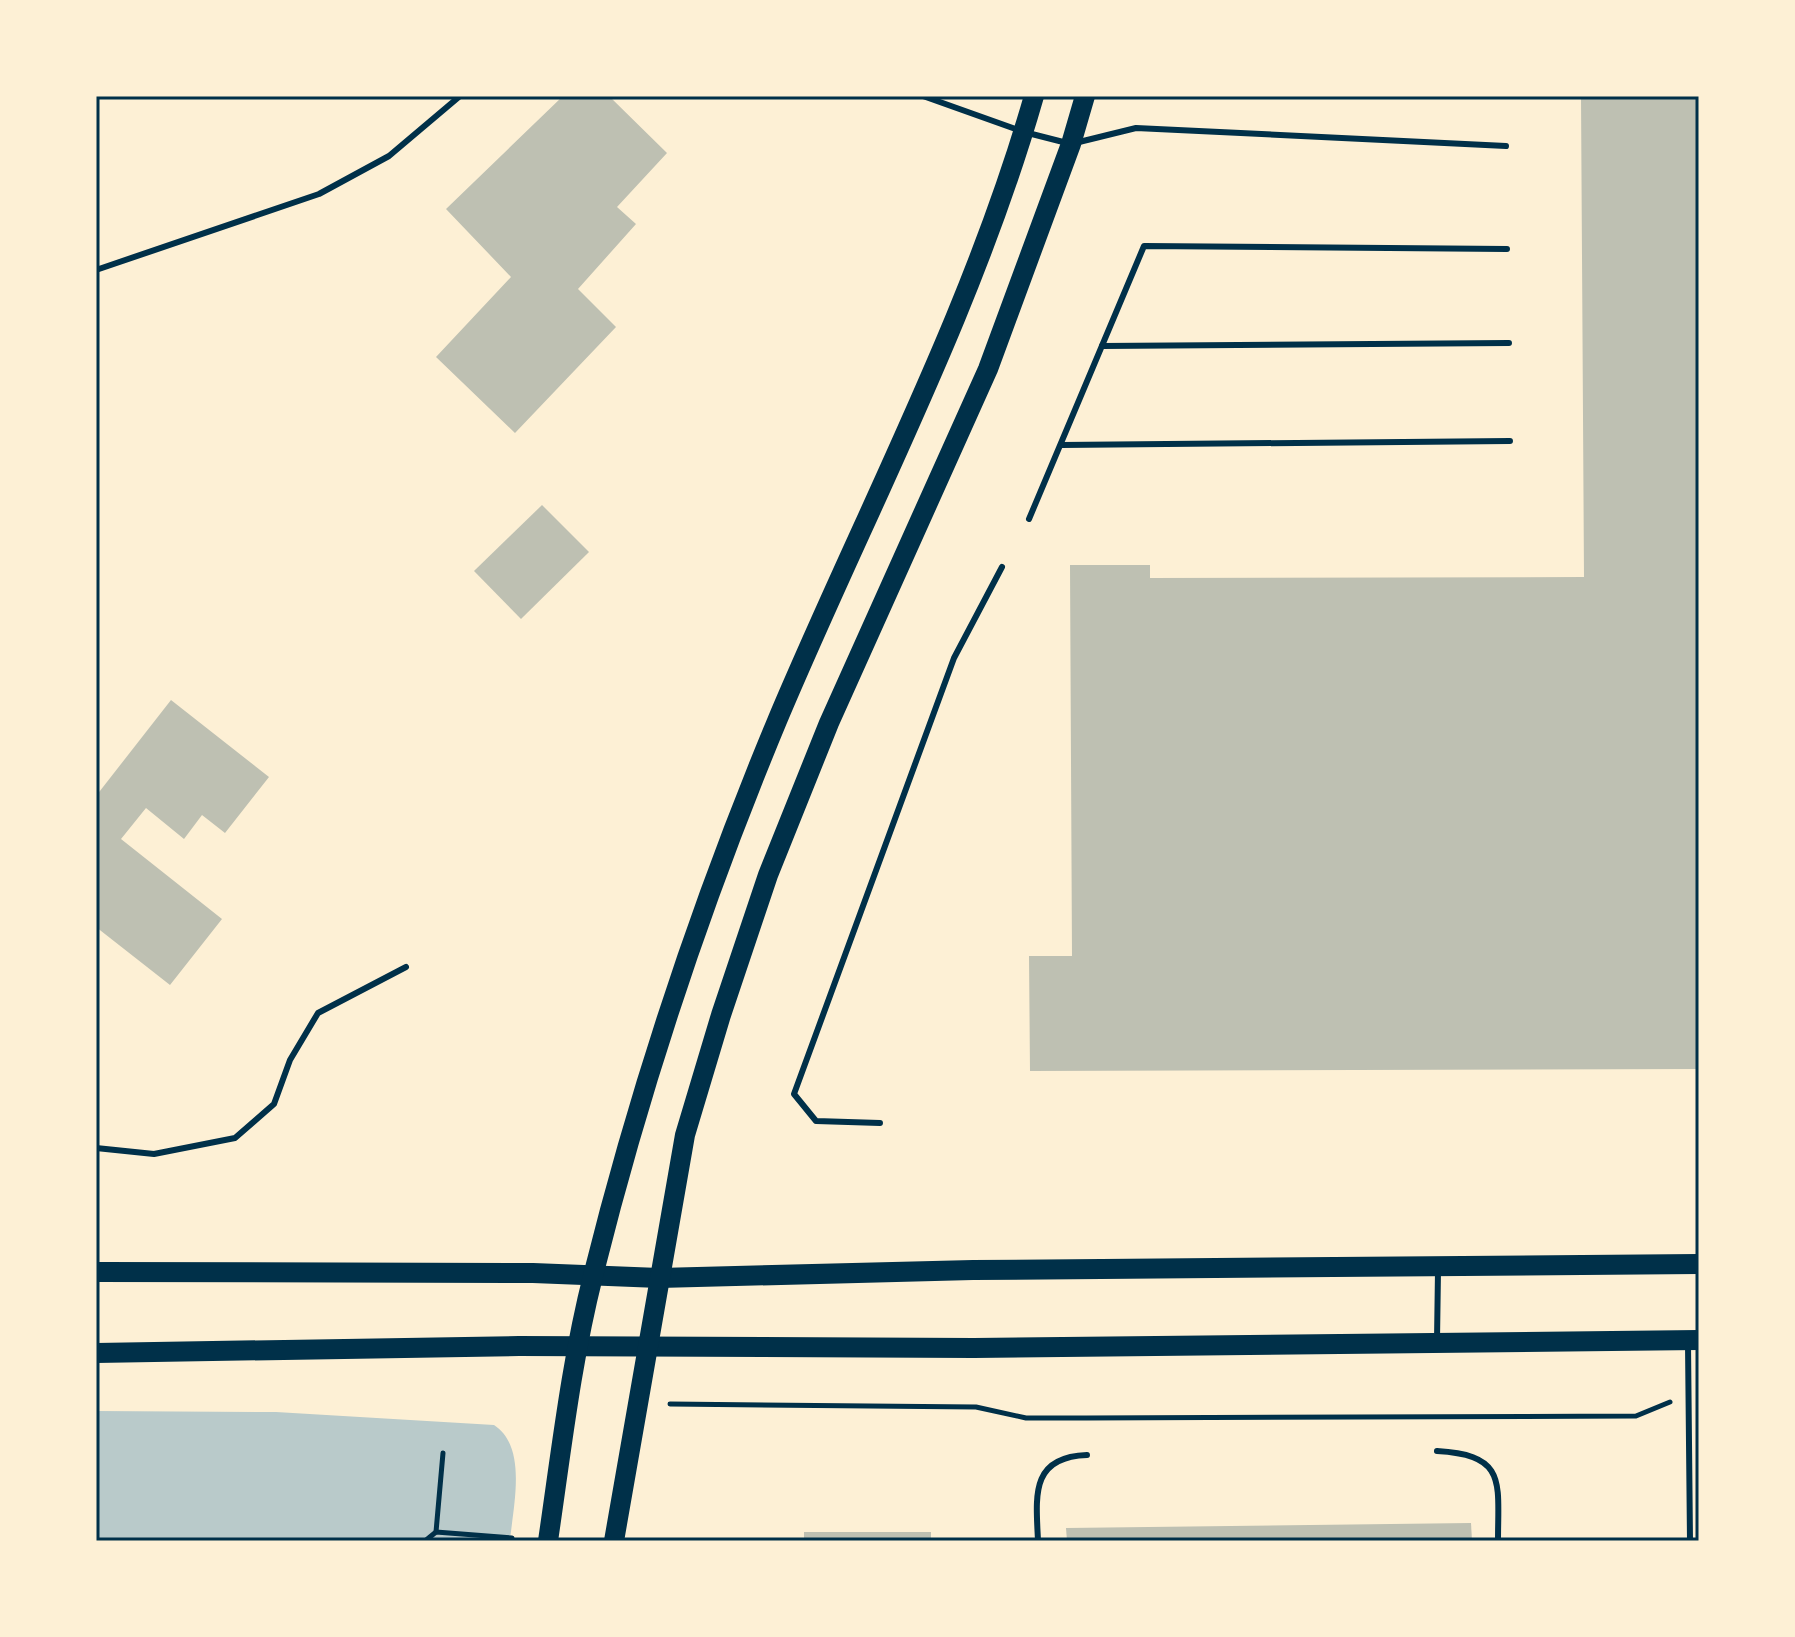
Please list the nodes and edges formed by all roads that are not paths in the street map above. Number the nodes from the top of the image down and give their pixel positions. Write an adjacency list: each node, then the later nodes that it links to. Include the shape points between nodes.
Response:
1 (460, 96): 9 (lane, via 389,156 319,194)
2 (923, 96): 5 (lane)
3 (1034, 96): 5 (main road)
4 (1085, 96): 6 (main road)
5 (1024, 132): 6 (lane); 22 (main road, via 949,333 777,722 723,858 668,1014)
6 (1071, 144): 7 (lane, via 1136,128); 23 (main road, via 988,369 829,723 768,875 685,1135)
7 (1506, 146)
8 (1507, 249): 11 (lane, via 1144,246)
9 (96, 270)
10 (1509, 343): 11 (lane)
11 (1102, 346): 13 (lane)
12 (1510, 441): 13 (lane)
13 (1061, 445): 14 (lane)
14 (1029, 519)
15 (1002, 567): 17 (lane, via 954,658 794,1094 816,1121)
16 (406, 967): 18 (lane, via 318,1013 290,1060 274,1104 235,1138 154,1154)
17 (880, 1123)
18 (96, 1148)
19 (1699, 1264): 20 (main road)
20 (1438, 1266): 23 (main road); 25 (lane)
21 (96, 1272): 22 (main road)
22 (593, 1276): 23 (main road); 26 (main road)
23 (659, 1278): 27 (main road)
24 (1694, 1340): 25 (main road); 35 (lane, via 1688,1401)
25 (1437, 1343): 27 (main road)
26 (578, 1345): 27 (main road); 28 (main road); 31 (main road)
27 (649, 1347): 32 (main road)
28 (96, 1353)
29 (1437, 1451): 34 (lane, via 1474,1455 1488,1463 1496,1481)
30 (1087, 1455): 33 (lane, via 1050,1463 1040,1478)
31 (548, 1541)
32 (614, 1541)
33 (1038, 1541)
34 (1498, 1541)
35 (1690, 1541)

